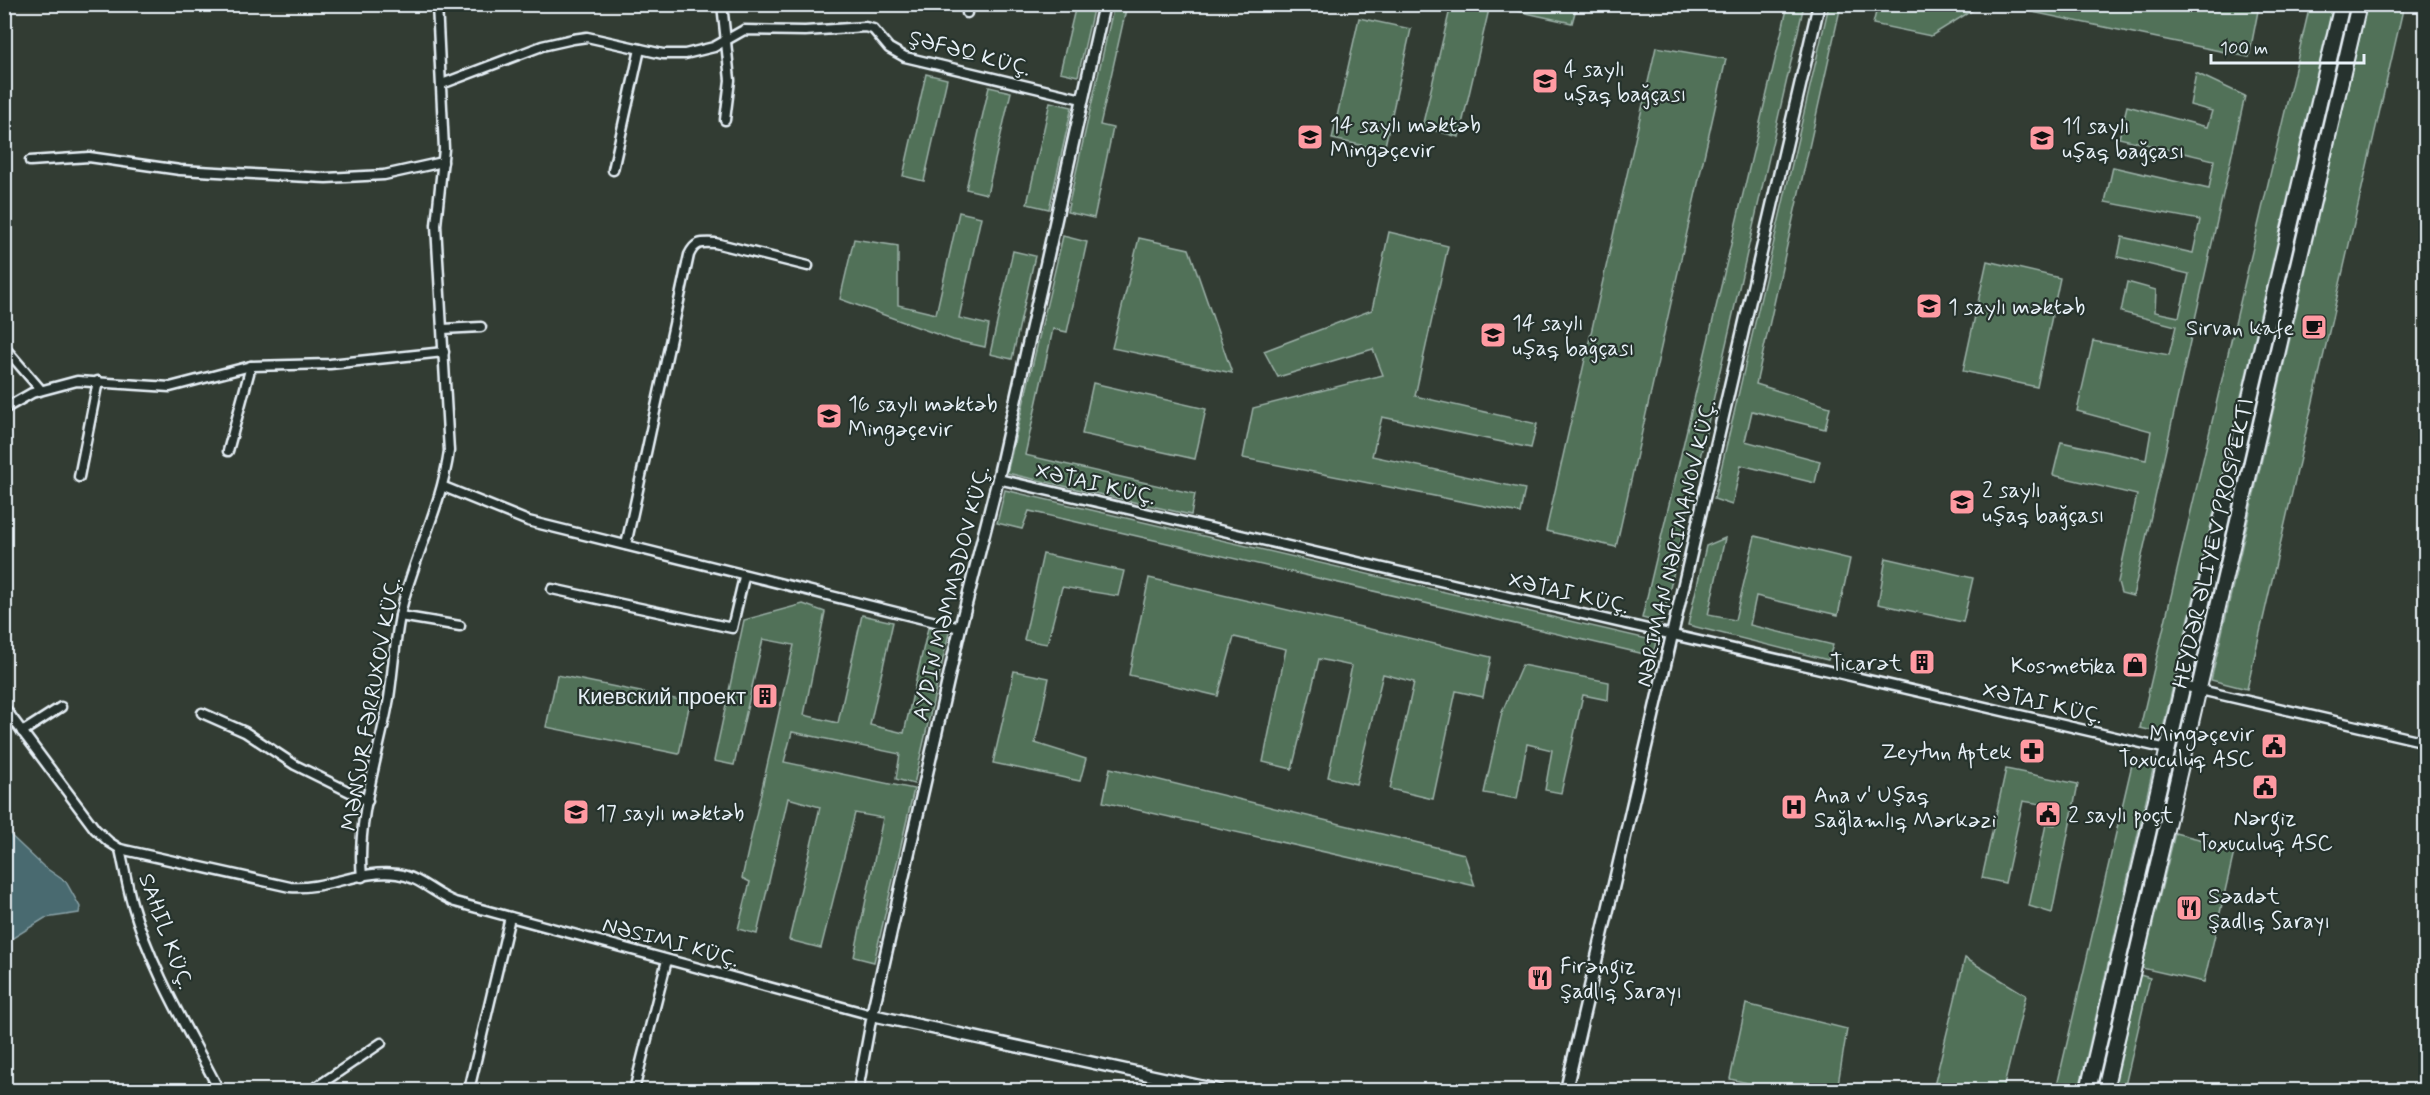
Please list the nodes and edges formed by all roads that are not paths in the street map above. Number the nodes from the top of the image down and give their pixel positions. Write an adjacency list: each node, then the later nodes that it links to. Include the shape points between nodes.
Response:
1 (437, 4): 9 (street, MƏNSUR FƏRRUXOV KÜÇ.)
2 (722, 4): 7 (street)
3 (1104, 4): 10 (street)
4 (1819, 4): 34 (street, NƏRIMAN NƏRIMANOV KÜÇ.)
5 (2342, 4): 35 (main road, HEYDƏR ƏLIYEV PROSPEKTI)
6 (2359, 4): 36 (main road, HEYDƏR ƏLIYEV PROSPEKTI)
7 (724, 39): 8 (street, ŞƏFƏQ KÜÇ., via 702,52 663,54); 10 (street, ŞƏFƏQ KÜÇ., via 744,30 865,27 873,29 889,48 905,57); 11 (street, via 730,80)
8 (640, 49): 9 (street, ŞƏFƏQ KÜÇ., via 587,37 573,39 542,46); 14 (street)
9 (442, 84): 13 (street, MƏNSUR FƏRRUXOV KÜÇ.)
10 (1082, 99): 26 (street)
11 (726, 120)
12 (30, 161): 13 (street, via 89,157 180,170 326,178 384,175)
13 (443, 162): 17 (street, MƏNSUR FƏRRUXOV KÜÇ., via 436,225)
14 (613, 170)
15 (808, 266): 28 (street, via 715,243 700,242 693,247 688,255)
16 (481, 327): 17 (street)
17 (443, 329): 19 (street, MƏNSUR FƏRRUXOV KÜÇ.)
18 (4, 347): 22 (street)
19 (444, 352): 20 (street, via 330,364); 27 (street, MƏNSUR FƏRRUXOV KÜÇ., via 449,430)
20 (251, 366): 21 (street, via 170,387); 24 (street)
21 (98, 381): 22 (street, via 77,381); 25 (street)
22 (41, 390): 23 (street)
23 (4, 409)
24 (228, 451)
25 (79, 477)
26 (998, 479): 33 (street); 34 (street, XƏTAI KÜÇ.)
27 (444, 487): 28 (street, via 528,521); 31 (street, MƏNSUR FƏRRUXOV KÜÇ.)
28 (626, 545): 29 (street)
29 (744, 577): 30 (street, via 732,628); 33 (street)
30 (552, 589)
31 (400, 616): 32 (street); 43 (street, MƏNSUR FƏRRUXOV KÜÇ.)
32 (460, 626)
33 (960, 628): 48 (street)
34 (1673, 634): 42 (street, XƏTAI KÜÇ.); 58 (street, NƏRIMAN NƏRIMANOV KÜÇ.)
35 (2183, 686): 36 (street); 42 (main road, HEYDƏR ƏLIYEV PROSPEKTI)
36 (2199, 690): 41 (street); 60 (main road, HEYDƏR ƏLIYEV PROSPEKTI)
37 (4, 707): 40 (street, SAHIL KÜÇ.)
38 (61, 707): 40 (street)
39 (202, 713): 43 (street, via 245,732 295,765)
40 (22, 732): 44 (street, SAHIL KÜÇ., via 95,829)
41 (2426, 742)
42 (2167, 750): 59 (main road, HEYDƏR ƏLIYEV PROSPEKTI)
43 (368, 801): 45 (street, MƏNSUR FƏRRUXOV KÜÇ.)
44 (120, 849): 45 (street, NƏSIMI KÜÇ., via 290,887 314,888); 51 (street, SAHIL KÜÇ., via 149,948)
45 (362, 877): 46 (street, NƏSIMI KÜÇ., via 390,873 408,876 448,899)
46 (510, 918): 47 (street, NƏSIMI KÜÇ.); 53 (street)
47 (667, 960): 48 (street, NƏSIMI KÜÇ.); 54 (street)
48 (872, 1015): 50 (street, NƏSIMI KÜÇ.); 55 (street)
49 (381, 1043): 52 (street)
50 (1162, 1078): 56 (street); 57 (street, NƏSIMI KÜÇ.)
51 (219, 1090)
52 (312, 1090)
53 (469, 1090)
54 (634, 1090)
55 (858, 1090)
56 (1159, 1090)
57 (1218, 1090)
58 (1566, 1090)
59 (2088, 1090)
60 (2105, 1090)

